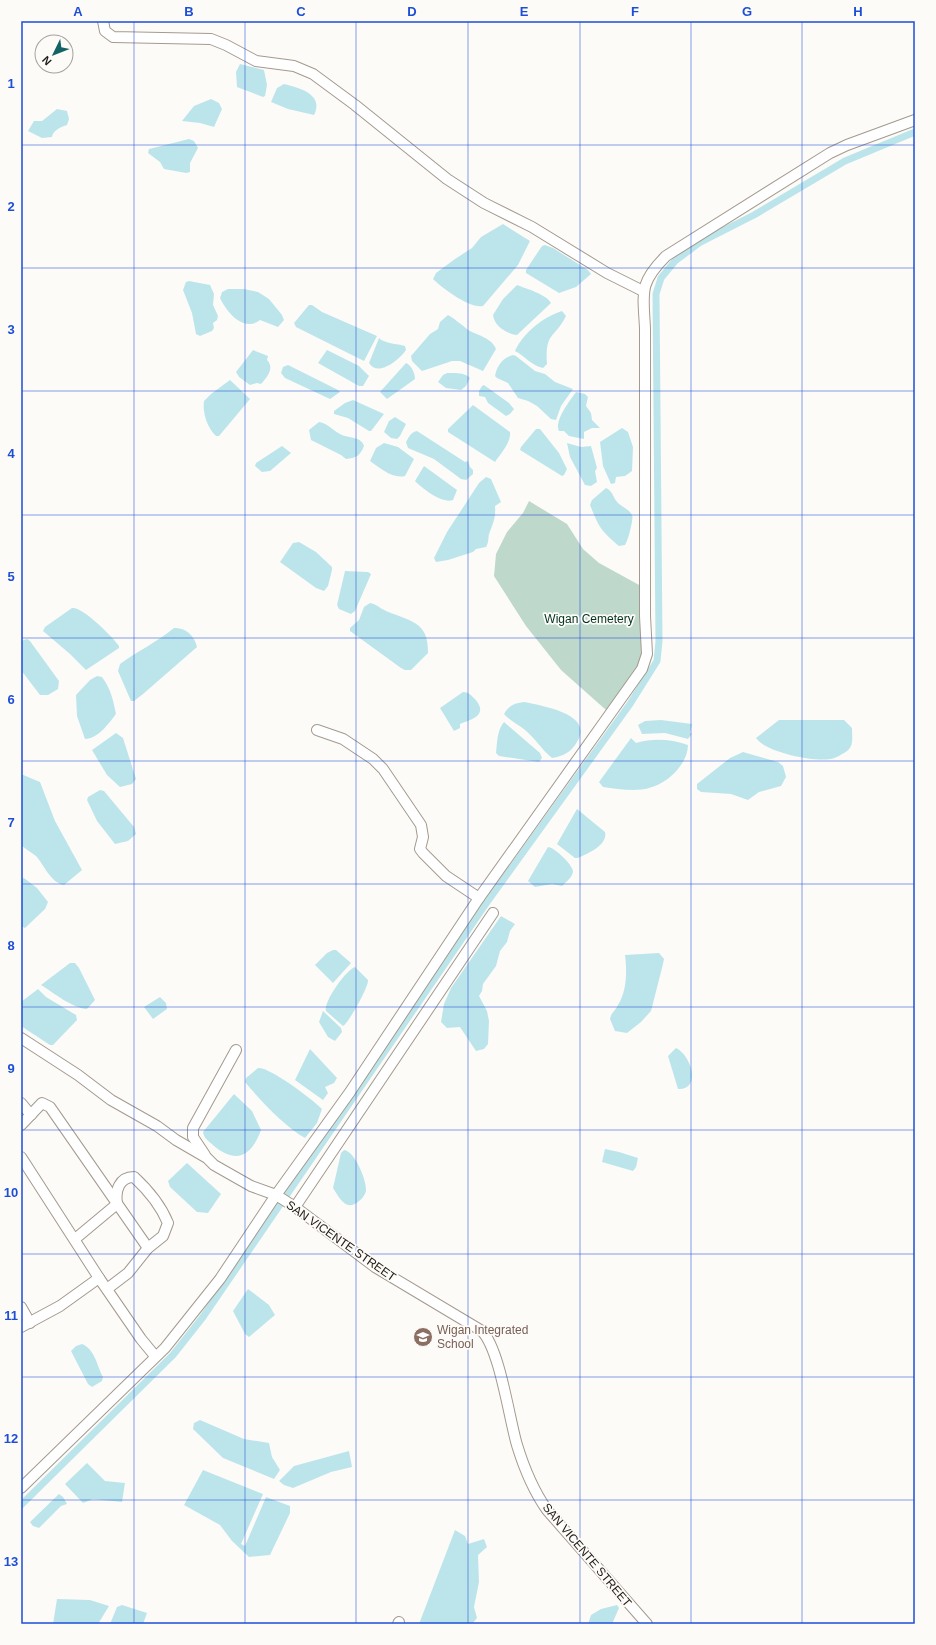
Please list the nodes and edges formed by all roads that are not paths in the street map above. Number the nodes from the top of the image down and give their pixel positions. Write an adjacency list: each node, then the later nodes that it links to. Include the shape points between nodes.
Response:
1 (103, 21): 3 (street, via 105,31 113,37 211,40 256,60 304,69 349,100 453,183 607,273)
2 (915, 120): 3 (street, via 830,153 686,243 666,256 656,267 646,281)
3 (643, 291): 5 (street, via 647,654 645,662 634,682)
4 (317, 730): 5 (street, via 343,740 373,758 421,825 423,836 420,849 423,854 446,876)
5 (478, 898): 14 (street)
6 (493, 913): 16 (street)
7 (21, 1038): 13 (street, via 111,1100)
8 (236, 1050): 13 (street, via 193,1128 193,1137)
9 (21, 1103): 10 (street)
10 (31, 1115): 11 (street); 15 (street, via 42,1103 50,1107)
11 (21, 1125)
12 (21, 1157): 17 (street)
13 (207, 1158): 14 (street, SAN VICENTE STREET, via 214,1165 250,1186)
14 (278, 1196): 16 (street, SAN VICENTE STREET); 23 (street, via 220,1279)
15 (117, 1204): 17 (street); 18 (street); 18 (street, via 118,1186 121,1182 134,1177 164,1214 168,1223 167,1230)
16 (292, 1206): 25 (street, SAN VICENTE STREET, via 375,1268 487,1336 492,1345 517,1445 537,1496 546,1510)
17 (75, 1239): 19 (street)
18 (148, 1248): 20 (street, via 128,1273)
19 (99, 1278): 20 (street); 22 (street, via 60,1306)
20 (107, 1289): 23 (street)
21 (21, 1307): 22 (street)
22 (26, 1325)
23 (155, 1356): 24 (street)
24 (21, 1488)
25 (647, 1624)

